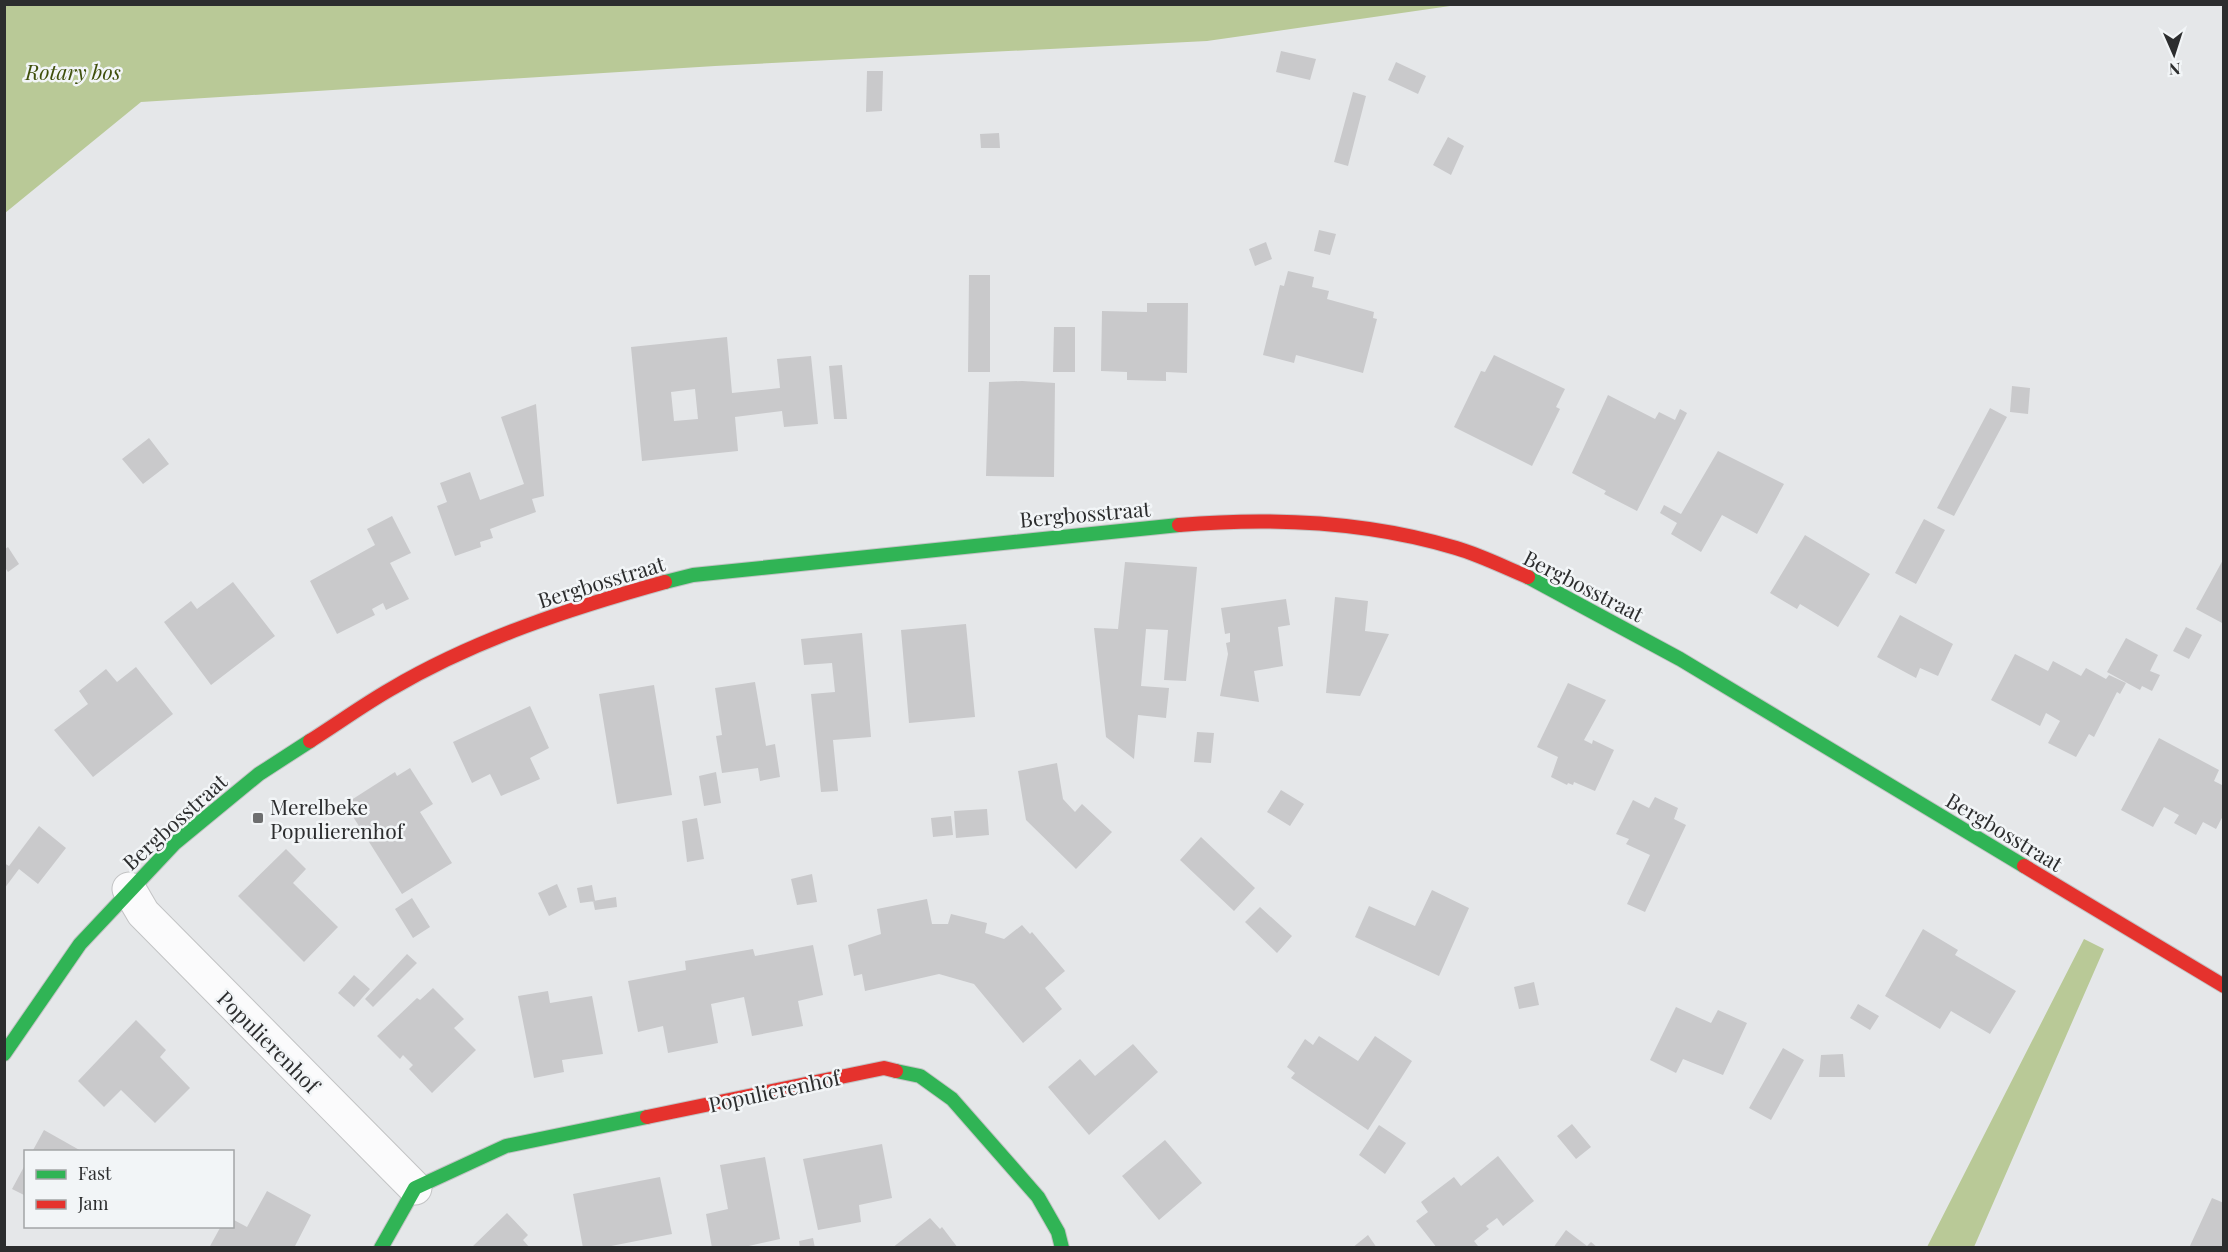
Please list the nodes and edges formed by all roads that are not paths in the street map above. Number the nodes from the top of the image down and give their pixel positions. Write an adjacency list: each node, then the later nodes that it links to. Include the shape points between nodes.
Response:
1 (129, 889): 2 (street, Bergbosstraat, via 175,843 259,774 392,688 493,639 593,602 693,575 1241,520 1369,527 1457,548 1536,580 1680,659); 3 (street, Bergbosstraat, via 80,944); 4 (street, Populierenhof, via 143,913)
2 (2223, 986)
3 (4, 1054)
4 (415, 1188): 5 (street); 6 (street, Populierenhof, via 506,1146 884,1068 920,1076 952,1099 1038,1197 1058,1232)
5 (381, 1248)
6 (1062, 1248)

